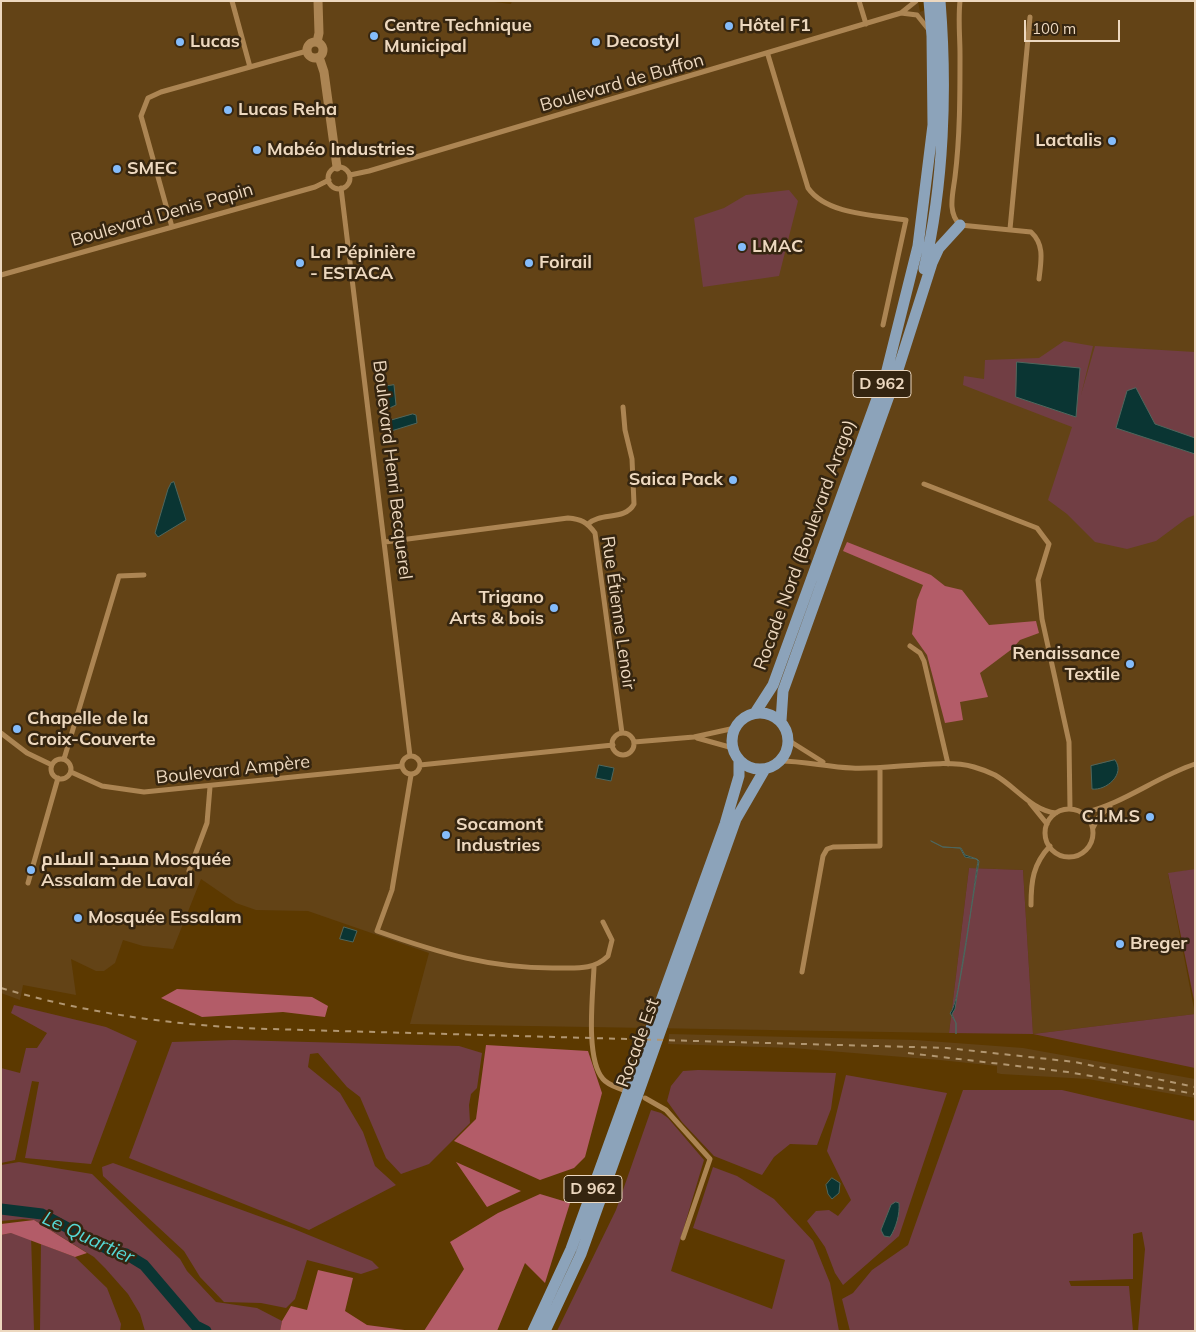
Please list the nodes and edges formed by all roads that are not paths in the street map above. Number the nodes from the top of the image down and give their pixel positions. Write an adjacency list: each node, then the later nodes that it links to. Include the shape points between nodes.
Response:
1 (232, 1): 16 (street)
2 (318, 1): 12 (street)
3 (860, 1): 10 (street)
4 (916, 1): 8 (street)
5 (929, 1): 11 (main road, Rocade Nord (Boulevard Arago) / D 962)
6 (940, 1): 27 (main road, D 962, via 944,126 929,248)
7 (960, 1): 21 (street, via 958,154 951,204)
8 (901, 13): 10 (street, Boulevard de Buffon); 11 (street, via 917,15)
9 (1030, 17): 23 (street)
10 (866, 24): 14 (street, Boulevard de Buffon)
11 (932, 36): 34 (main road, Rocade Nord (Boulevard Arago) / D 962, via 933,125 918,246 886,374 773,685)
12 (317, 42): 13 (street, via 310,44); 15 (street, via 323,49)
13 (307, 51): 15 (street, via 311,57); 16 (street)
14 (768, 54): 18 (street, Boulevard de Buffon); 26 (street, via 808,188 814,198 832,208 906,220)
15 (319, 57): 17 (street)
16 (250, 67): 22 (street, via 148,98 140,116)
17 (338, 167): 18 (street); 19 (street, via 329,173)
18 (350, 175): 20 (street, via 349,182)
19 (329, 180): 20 (street, via 332,186); 22 (street, Boulevard Denis Papin)
20 (340, 188): 31 (street, Boulevard Henri Becquerel)
21 (960, 225): 23 (street); 27 (main road, via 939,248)
22 (172, 227): 24 (street, Boulevard Denis Papin)
23 (1010, 229): 25 (street, via 1031,232 1036,237 1042,252)
24 (1, 275)
25 (1039, 279)
26 (883, 324)
27 (907, 342): 35 (main road, D 962, via 783,691)
28 (622, 406): 30 (street, via 632,459 634,504 626,513)
29 (924, 484): 62 (street, via 1037,528 1049,544 1038,580 1042,619 1069,742)
30 (588, 524): 31 (street, Rue Étienne Lenoir, via 568,518); 38 (street, Rue Étienne Lenoir, via 595,533)
31 (385, 542): 44 (street, Boulevard Henri Becquerel)
32 (144, 575): 45 (street, via 119,576)
33 (910, 646): 49 (street, via 920,653 924,661)
34 (755, 713): 35 (main road, via 774,716); 36 (main road)
35 (781, 721): 40 (main road)
36 (735, 728): 39 (street); 43 (main road)
37 (1, 733): 52 (street)
38 (622, 733): 41 (street, via 631,736); 42 (street, via 616,736)
39 (694, 737): 41 (street); 43 (street)
40 (788, 740): 47 (main road, via 787,751); 48 (street)
41 (634, 742): 42 (street, via 631,752 625,755 616,752)
42 (612, 745): 51 (street)
43 (733, 748): 46 (main road)
44 (410, 756): 51 (street, via 416,758); 53 (street, via 405,758)
45 (64, 760): 52 (street, via 56,761); 56 (street, via 71,765)
46 (739, 760): 54 (main road, via 756,769); 74 (main road, D 962, via 739,776 725,824)
47 (780, 761): 48 (street); 54 (main road)
48 (826, 764): 55 (street)
49 (948, 764): 55 (street); 60 (street, via 972,766 995,775)
50 (1195, 764): 61 (street, via 1150,782)
51 (420, 765): 57 (street, via 419,770)
52 (52, 766): 58 (street, via 52,772)
53 (402, 766): 57 (street); 59 (street, Boulevard Ampère)
54 (765, 769): 74 (main road, Rocade Est / D 962, via 736,819)
55 (880, 769): 73 (street, via 880,846 826,849)
56 (71, 772): 58 (street, via 68,777); 59 (street, Boulevard Ampère, via 102,786 126,791 166,792)
57 (411, 775): 72 (street, via 392,890 377,930 431,950 499,966 536,969)
58 (58, 778): 69 (street)
59 (210, 787): 68 (street, via 207,823)
60 (1028, 801): 63 (street, via 1047,812); 65 (street)
61 (1112, 804): 64 (street); 66 (street)
62 (1070, 809): 63 (street); 64 (street)
63 (1056, 813): 65 (street)
64 (1083, 813): 66 (street)
65 (1047, 824): 67 (street, via 1045,832)
66 (1093, 828): 67 (street, via 1088,847 1076,855 1062,855)
67 (1050, 846): 70 (street, via 1041,856 1031,880)
68 (189, 871)
69 (28, 883)
70 (1031, 905)
71 (604, 922): 72 (street, via 612,948 608,956)
72 (594, 967): 76 (street, via 595,1062 602,1078)
73 (802, 972)
74 (656, 1030): 75 (main road, D 962)
75 (651, 1045): 79 (main road, Rocade Est / D 962, via 571,1249); 80 (main road, Rocade Est / D 962, via 581,1254)
76 (624, 1090)
77 (645, 1098): 78 (street, via 666,1110 710,1159)
78 (683, 1238)
79 (533, 1331)
80 (545, 1331)

